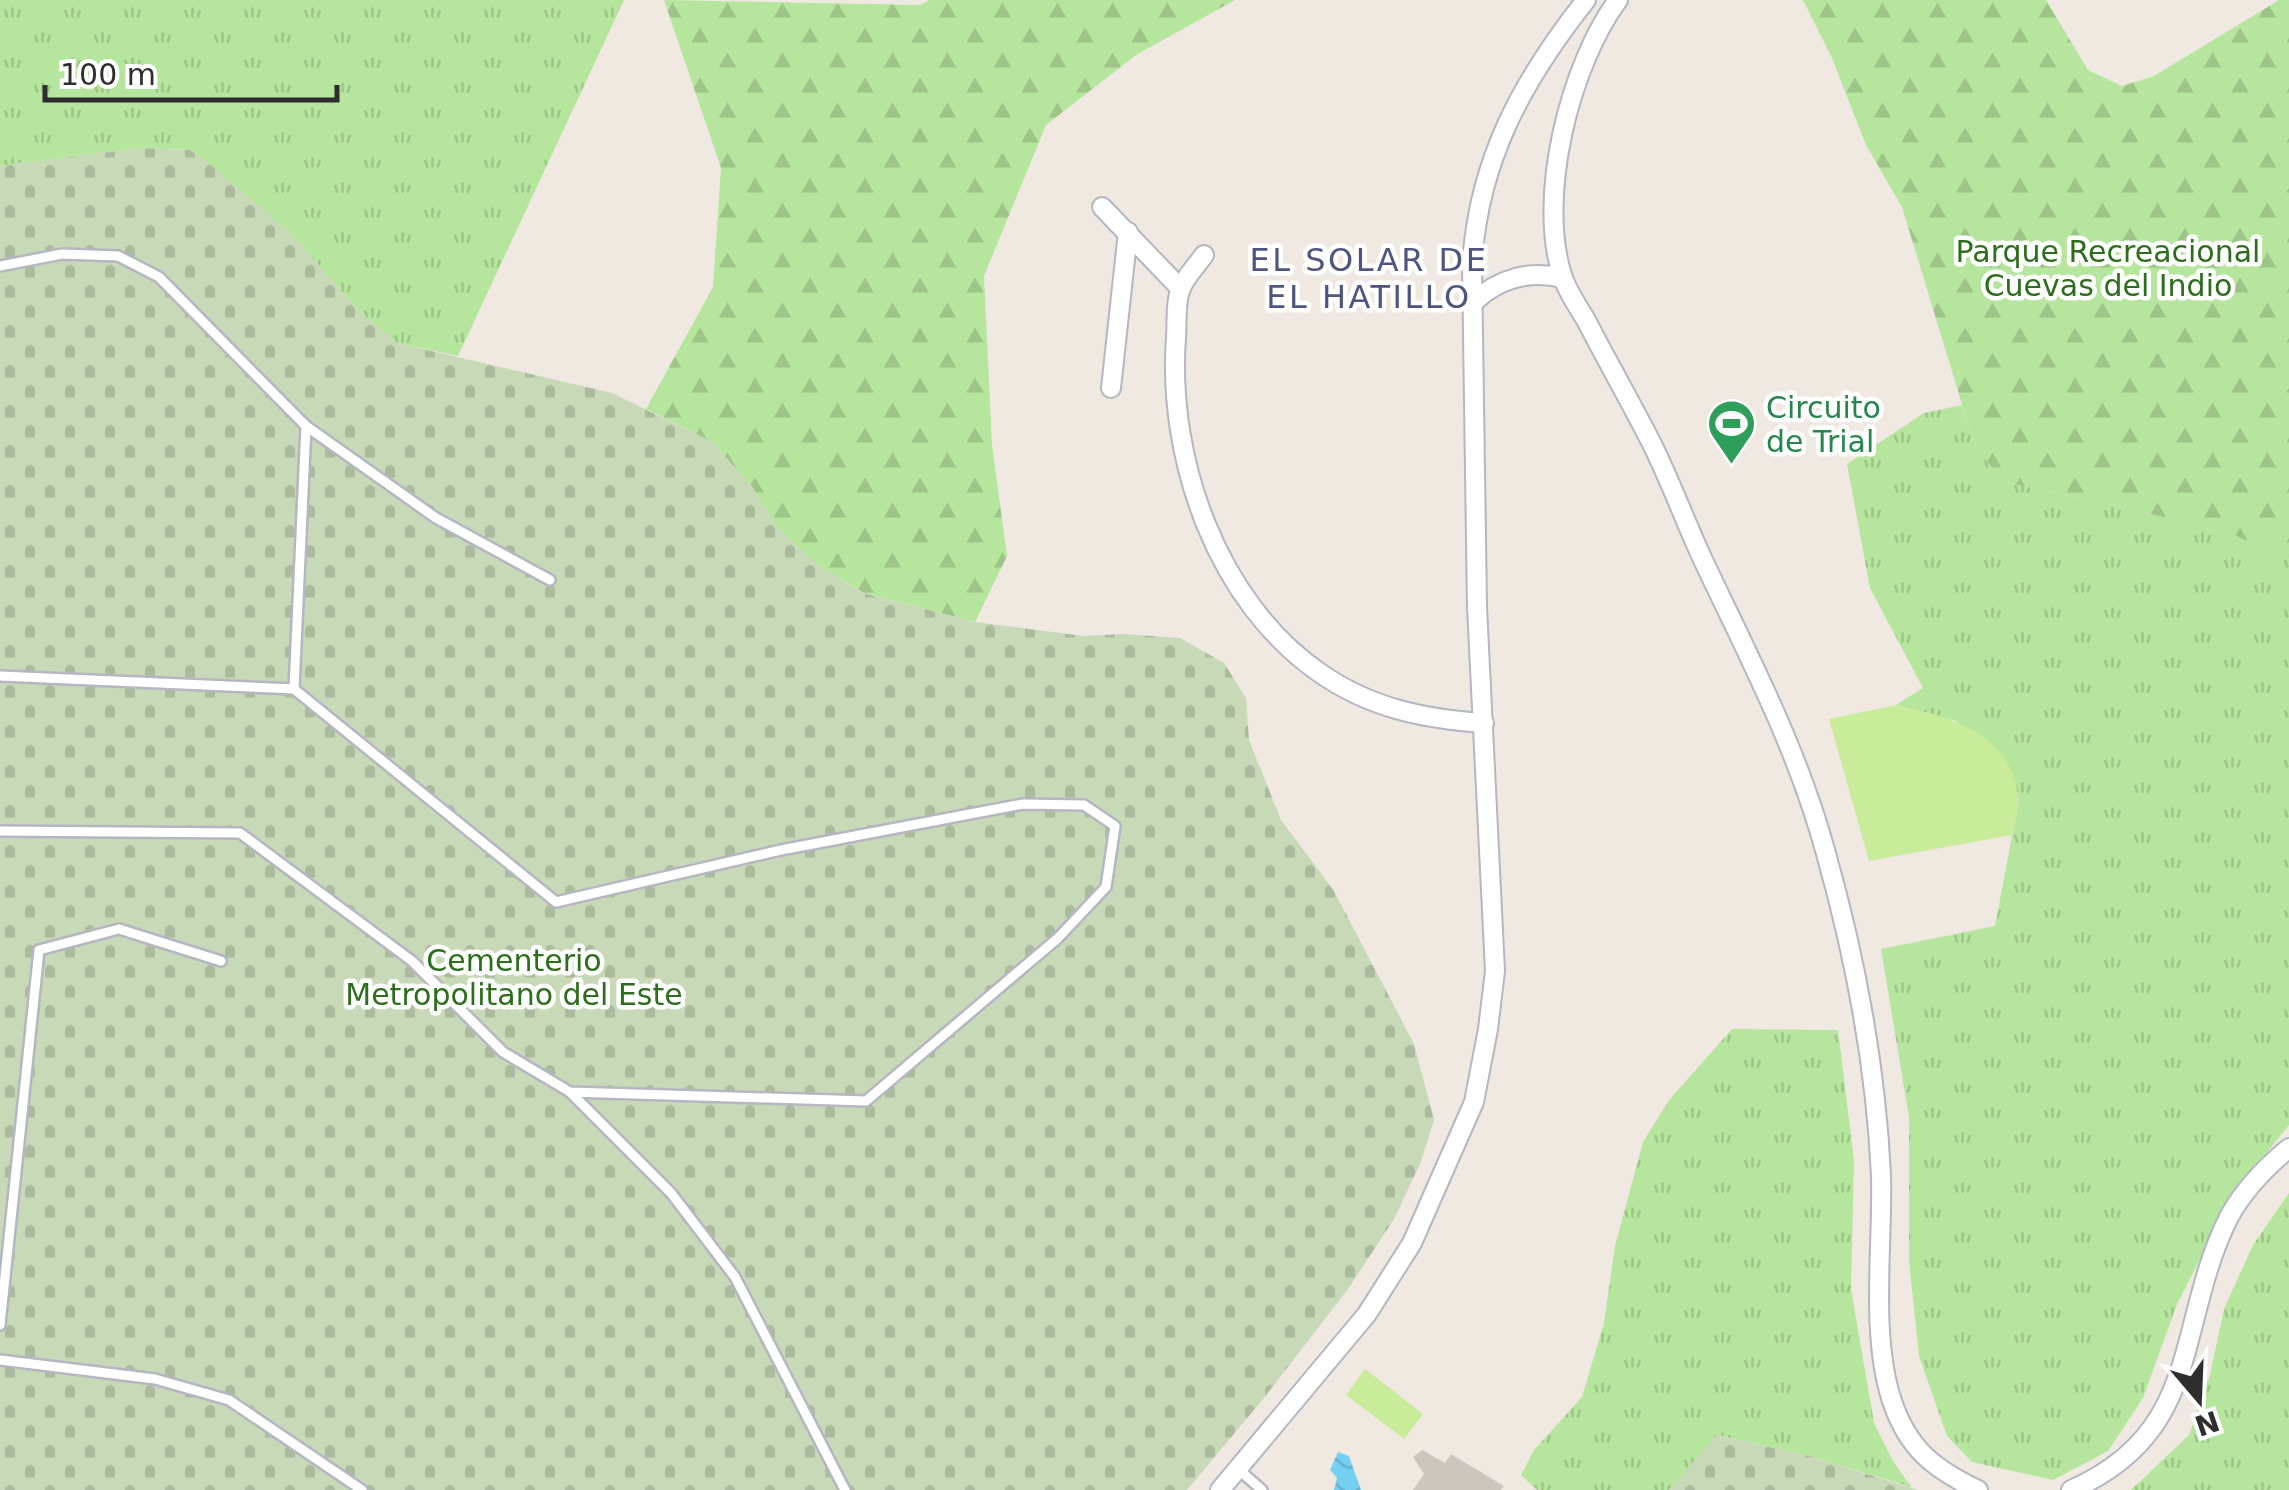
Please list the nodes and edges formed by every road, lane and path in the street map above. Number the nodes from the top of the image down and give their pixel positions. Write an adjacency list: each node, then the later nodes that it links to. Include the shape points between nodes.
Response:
1 (1586, 0): 9 (street, via 1547,51 1494,154 1475,220)
2 (1618, 0): 7 (street, via 1592,41 1560,142 1555,212)
3 (1102, 207): 4 (street)
4 (1128, 232): 8 (street); 10 (street)
5 (1204, 255): 8 (street)
6 (0, 266): 11 (lane, via 62,254 118,256 159,277)
7 (1563, 278): 9 (street, via 1519,277); 27 (street, via 1652,444 1766,689 1810,805 1852,953 1872,1068 1887,1382 1915,1450)
8 (1180, 288): 15 (street, via 1174,360 1183,443 1197,505 1226,570 1273,630 1318,672 1372,704 1432,719)
9 (1475, 301): 15 (street)
10 (1110, 388)
11 (306, 426): 12 (lane, via 436,518); 14 (lane)
12 (550, 580)
13 (0, 676): 14 (lane)
14 (294, 689): 18 (lane, via 556,902 1023,804 1084,805 1115,826 1106,887 1058,938 866,1101)
15 (1484, 722): 22 (street, via 1495,971 1474,1102 1412,1243 1366,1314)
16 (0, 832): 18 (lane, via 240,833 412,961 503,1052)
17 (221, 962): 20 (lane, via 119,929 39,950)
18 (570, 1092): 24 (lane, via 670,1192 735,1277)
19 (2289, 1148): 28 (street, via 2229,1217 2176,1389 2118,1466)
20 (0, 1325)
21 (0, 1360): 23 (lane, via 155,1380 229,1400)
22 (1238, 1469): 25 (street); 26 (lane)
23 (362, 1490)
24 (845, 1490)
25 (1220, 1490)
26 (1262, 1490)
27 (1978, 1490)
28 (2071, 1490)

